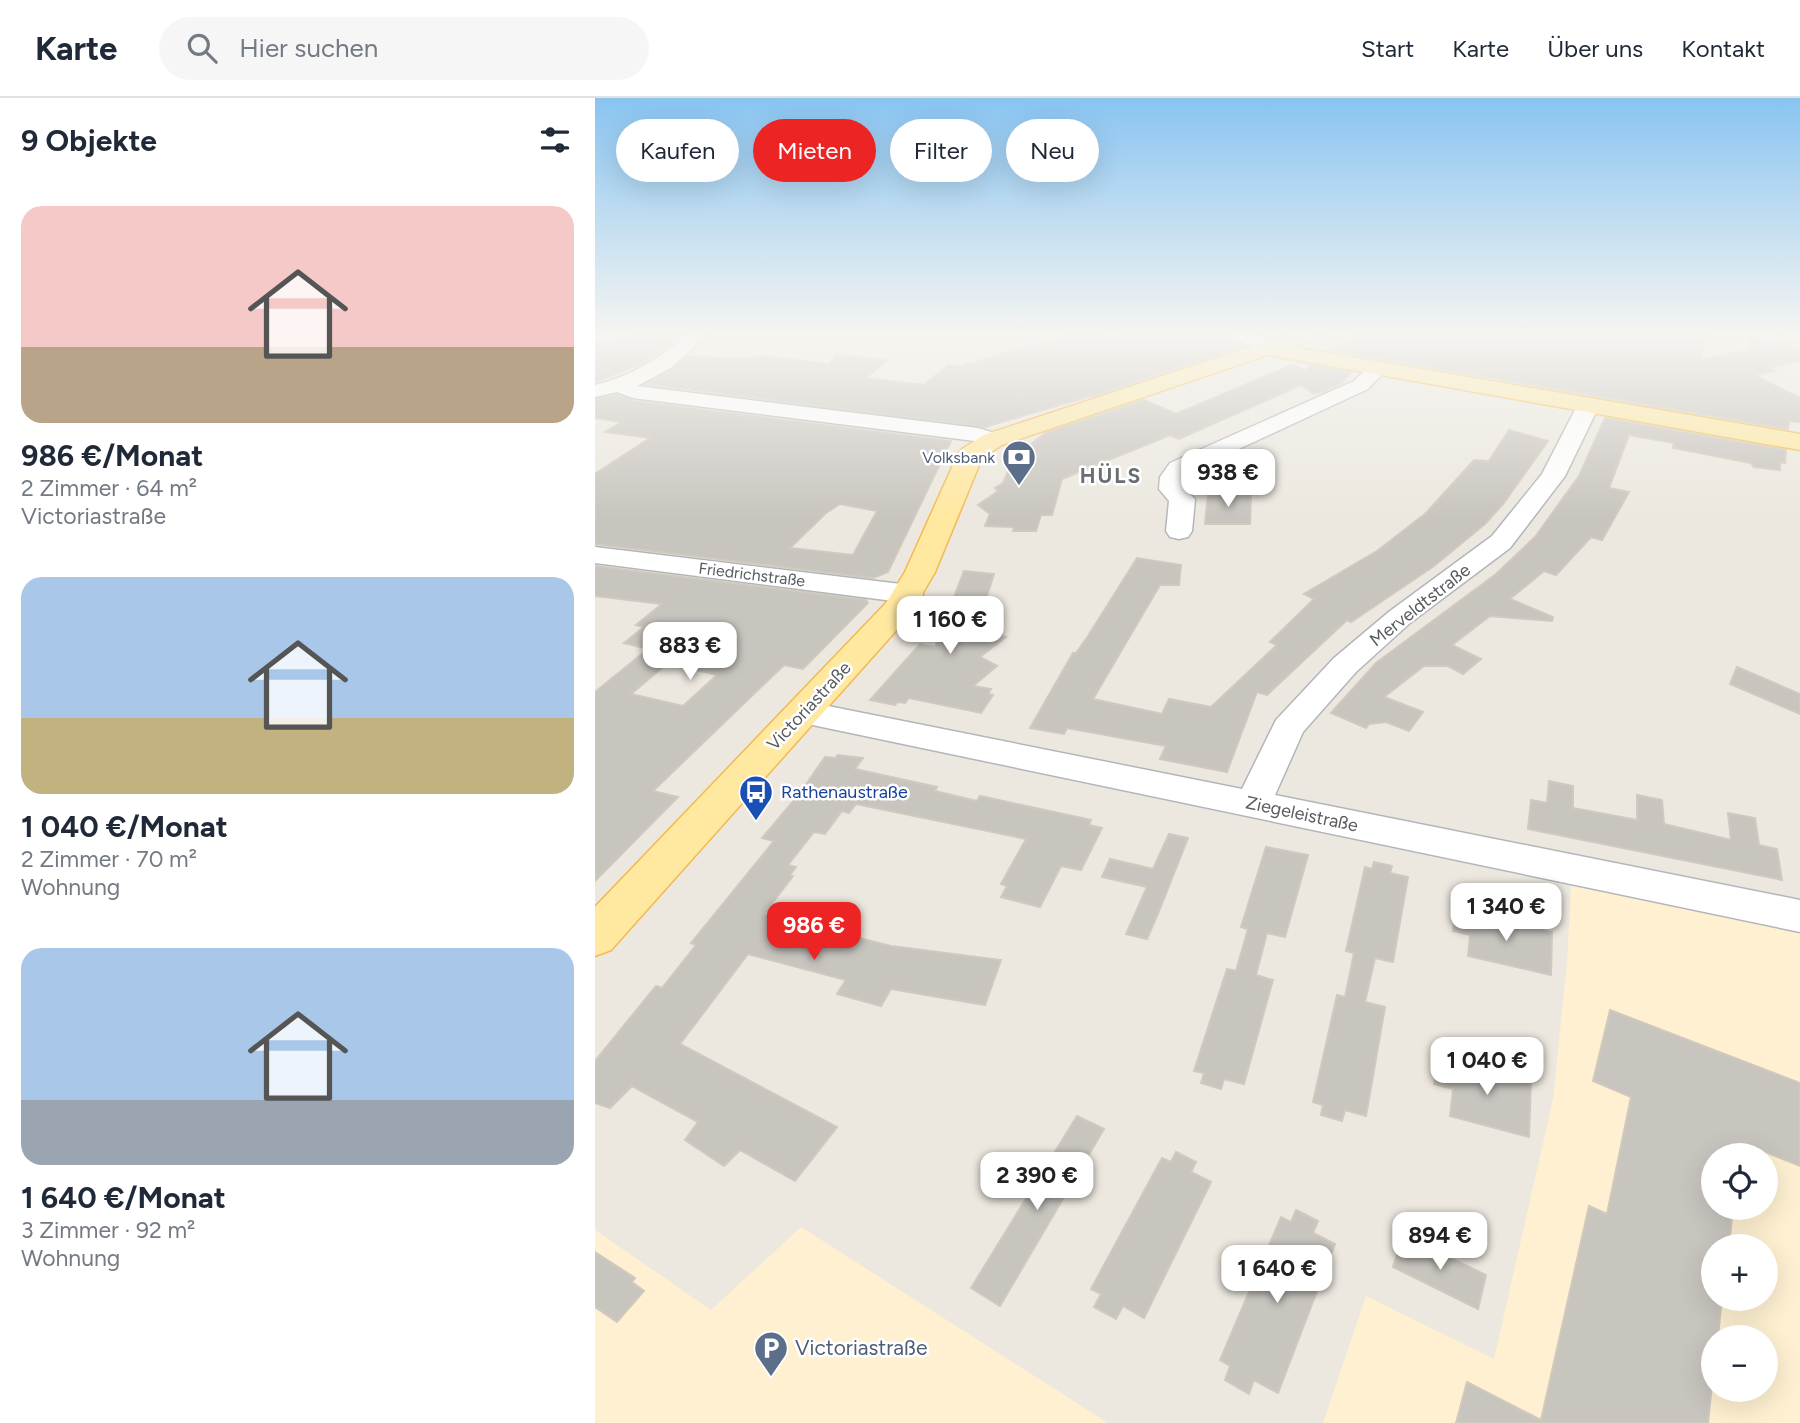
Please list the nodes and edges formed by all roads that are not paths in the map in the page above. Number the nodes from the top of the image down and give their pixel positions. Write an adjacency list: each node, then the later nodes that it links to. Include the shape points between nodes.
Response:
1 (664, 396): 7 (street, via 978,435)
2 (1129, 396): 7 (main road)
3 (1337, 396): 8 (street, via 1178,468 1171,489 1182,499)
4 (1532, 396): 5 (main road)
5 (1588, 406): 6 (main road); 13 (street, Merveldtstraße, via 1553,476 1501,542 1400,617 1345,665 1289,728)
6 (1800, 442)
7 (987, 443): 11 (main road, Victoriastraße, via 971,454)
8 (1179, 531)
9 (609, 556): 10 (street); 11 (street, Friedrichstraße)
10 (595, 582)
11 (909, 594): 12 (main road, Victoriastraße)
12 (803, 712): 13 (street, Ziegeleistraße); 15 (main road, Victoriastraße)
13 (1253, 804): 14 (street, Ziegeleistraße)
14 (1800, 916)
15 (596, 934)

